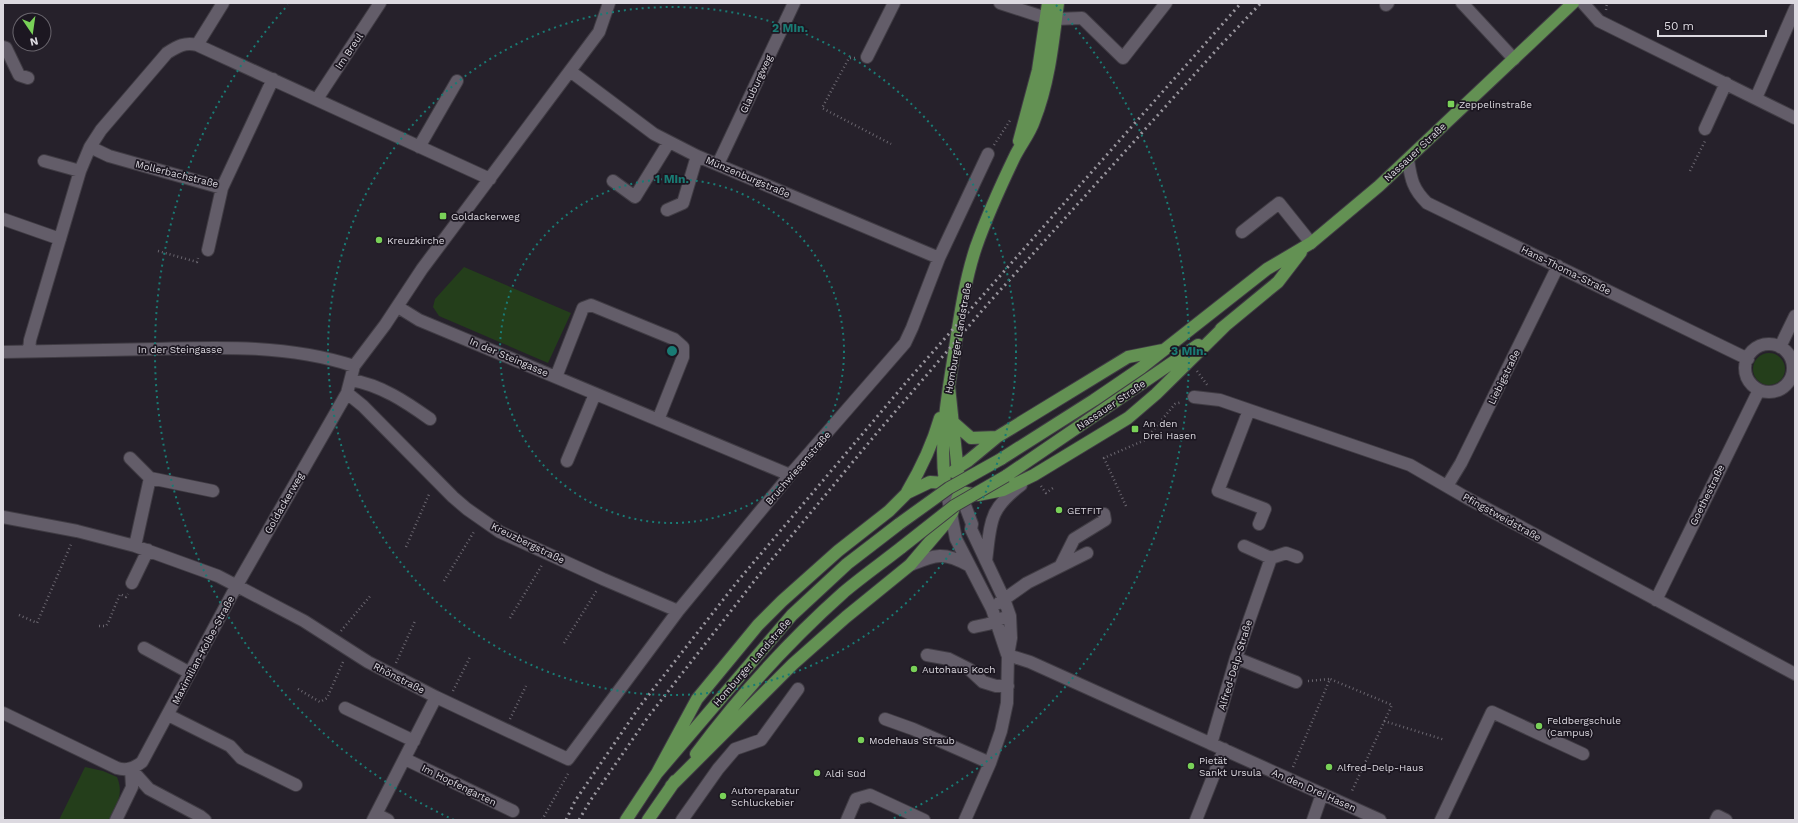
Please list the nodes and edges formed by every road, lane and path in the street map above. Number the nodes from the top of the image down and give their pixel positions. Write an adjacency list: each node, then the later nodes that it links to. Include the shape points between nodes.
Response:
1 (223, 3): 15 (street)
2 (609, 3): 19 (street, Goldackerweg, via 599,32)
3 (794, 3): 36 (street, Glauburgweg)
4 (894, 3): 17 (street)
5 (1000, 3): 14 (street)
6 (1048, 3): 14 (main road, Homburger Landstraße)
7 (1058, 3): 14 (main road, Homburger Landstraße)
8 (1166, 3): 14 (street, via 1123,58 1082,18)
9 (1462, 3): 18 (street)
10 (1573, 3): 18 (main road, Nassauer Straße)
11 (1583, 3): 23 (street, via 1599,21)
12 (376, 4): 25 (street, Im Breul)
13 (1795, 9): 24 (street)
14 (1051, 19): 63 (main road, Homburger Landstraße, via 1053,52 1043,94 1034,123 996,197 976,248 961,309)
15 (198, 45): 21 (street); 30 (street, via 181,44 167,53 119,108)
16 (3, 47): 20 (street, via 6,48 19,75)
17 (867, 57): 29 (path, via 849,58 822,108)
18 (1514, 59): 35 (main road, Nassauer Straße)
19 (570, 71): 28 (street, Münzenburgstraße, via 654,134); 39 (street, Goldackerweg)
20 (28, 78)
21 (272, 79): 25 (street); 41 (street, Mollerbachstraße)
22 (457, 81): 31 (street)
23 (1726, 83): 24 (street); 27 (street)
24 (1756, 98): 26 (street)
25 (317, 99): 31 (street)
26 (1795, 118)
27 (1705, 129): 38 (path, via 1708,135)
28 (669, 142): 33 (street, Münzenburgstraße); 40 (street, via 635,197)
29 (891, 144)
30 (90, 147): 37 (street); 41 (street, Mollerbachstraße, via 110,156)
31 (418, 147): 39 (street)
32 (988, 154): 49 (street, Bruchwiesenstraße)
33 (697, 156): 36 (street, Münzenburgstraße); 42 (street, via 683,203)
34 (44, 160): 37 (street)
35 (1408, 160): 46 (main road, Nassauer Straße); 50 (street, Hans-Thoma-Straße, via 1413,186 1427,203)
36 (718, 164): 49 (street, Münzenburgstraße)
37 (80, 171): 45 (street)
38 (1690, 171)
39 (490, 179): 51 (street, Goldackerweg, via 422,269)
40 (613, 181)
41 (222, 188): 48 (street)
42 (667, 210)
43 (3, 219): 45 (street)
44 (1242, 232): 46 (street, via 1279,203)
45 (60, 239): 56 (street)
46 (1308, 245): 53 (main road, Nassauer Straße, via 1278,282); 55 (main road, Nassauer Straße, via 1267,269)
47 (158, 251): 48 (path, via 197,262)
48 (204, 252)
49 (939, 258): 76 (street, Bruchwiesenstraße, via 905,343)
50 (1558, 266): 58 (street, Hans-Thoma-Straße); 81 (street, Liebigstraße, via 1461,463)
51 (398, 306): 59 (street, Goldackerweg); 60 (street, In der Steingasse, via 419,320)
52 (1795, 316): 54 (street)
53 (1227, 324): 78 (main road, via 1128,418); 98 (main road, Nassauer Straße, bridge, via 1006,476 954,506)
54 (1780, 347): 58 (street, via 1765,345 1752,352); 62 (street, via 1786,351 1793,365)
55 (1168, 348): 72 (main road, via 1128,357); 91 (main road, Nassauer Straße, bridge, via 1094,400 949,488)
56 (29, 351): 57 (street, In der Steingasse); 59 (street, In der Steingasse, via 246,349 289,351 327,357)
57 (3, 352)
58 (1748, 359): 64 (street, via 1747,377)
59 (354, 366): 61 (street, Goldackerweg)
60 (556, 377): 66 (street, In der Steingasse); 70 (street, In der Steingasse, via 583,308 591,305 674,339 683,347 683,357)
61 (350, 380): 65 (street, Goldackerweg); 69 (street, via 367,383 402,400)
62 (1793, 382): 64 (street, via 1773,392)
63 (949, 386): 71 (main road); 80 (main road, Homburger Landstraße, via 944,417); 85 (main road, via 932,444)
64 (1759, 390): 115 (street, Goethestraße)
65 (347, 393): 79 (street, Kreuzbergstraße); 112 (street, Goldackerweg)
66 (595, 394): 70 (street, In der Steingasse); 74 (street)
67 (1194, 397): 68 (street, Pfingstweidstraße, via 1220,400); 86 (path, via 1175,404 1145,440 1104,458)
68 (1249, 410): 81 (street, Pfingstweidstraße, via 1399,460); 92 (street, via 1218,491 1265,510)
69 (430, 419)
70 (658, 420): 76 (street, In der Steingasse)
71 (954, 423): 72 (main road, via 971,438); 75 (main road)
72 (998, 437): 75 (main road)
73 (130, 458): 77 (street)
74 (567, 461)
75 (957, 468): 80 (main road); 84 (main road)
76 (790, 475): 116 (street, Bruchwiesenstraße)
77 (150, 478): 83 (street); 95 (street)
78 (1036, 479): 82 (path, via 1046,493); 84 (main road, via 978,495); 104 (street, via 1005,497 995,510)
79 (436, 480): 90 (street, Kreuzbergstraße); 97 (path)
80 (945, 483): 84 (main road); 85 (main road, via 930,482); 87 (street)
81 (1447, 486): 115 (street, Pfingstweidstraße)
82 (1053, 488)
83 (213, 492)
84 (960, 492): 87 (main road); 104 (street, via 972,524 971,529)
85 (907, 493): 158 (main road, via 889,511 838,551 758,625 697,699)
86 (1126, 506)
87 (952, 513): 105 (street, via 956,539); 106 (main road)
88 (1104, 514): 107 (street, via 1105,520 1074,539)
89 (3, 517): 93 (street, Rhönstraße)
90 (482, 520): 101 (street, Kreuzbergstraße, via 500,532); 109 (path)
91 (899, 524): 158 (main road, Homburger Landstraße, via 847,564 792,615)
92 (1260, 524)
93 (77, 531): 95 (street, Rhönstraße); 117 (path, via 36,623)
94 (1064, 540): 111 (street, via 1057,558 1051,565 1034,574)
95 (135, 546): 99 (street, Rhönstraße)
96 (1244, 546): 103 (street)
97 (406, 547)
98 (902, 547): 161 (main road, Homburger Landstraße, via 845,592 781,652 723,718)
99 (148, 550): 110 (street); 112 (street, Rhönstraße)
100 (1087, 553): 107 (street)
101 (549, 554): 108 (street, Kreuzbergstraße); 120 (path)
102 (1297, 557): 103 (street, via 1286,553)
103 (1271, 558): 131 (street, Alfred-Delp-Straße)
104 (986, 561): 114 (street)
105 (968, 564): 106 (street, via 954,557 934,556); 118 (street)
106 (910, 565): 161 (main road, via 793,664)
107 (1062, 565): 111 (street)
108 (603, 579): 116 (street, Kreuzbergstraße); 125 (path)
109 (444, 581)
110 (132, 583): 122 (path, via 126,597 120,594 106,626)
111 (1027, 583): 114 (street)
112 (237, 585): 124 (street, Rhönstraße); 132 (street, Maximilian-Kolbe-Straße)
113 (371, 595): 124 (path)
114 (1004, 599): 118 (street); 119 (street)
115 (1656, 600): 134 (street, Pfingstweidstraße)
116 (678, 611): 155 (street, Bruchwiesenstraße)
117 (19, 615)
118 (994, 615): 119 (street); 123 (street, via 988,624); 129 (street)
119 (1010, 616): 129 (street, via 1011,638)
120 (510, 618)
121 (415, 621): 133 (path)
122 (99, 626)
123 (974, 627)
124 (333, 640): 127 (street, Rhönstraße)
125 (564, 643)
126 (144, 648): 132 (street)
127 (349, 650): 133 (street, Rhönstraße); 139 (path, via 327,698 320,702)
128 (927, 655): 138 (street, via 949,659 969,670 983,682)
129 (1008, 655): 138 (street); 151 (street, An den Drei Hasen, via 1030,662)
130 (470, 657): 142 (path)
131 (1236, 658): 136 (street); 151 (street, Alfred-Delp-Straße)
132 (190, 673): 145 (street, Maximilian-Kolbe-Straße)
133 (391, 674): 141 (street, Rhönstraße)
134 (1795, 674)
135 (1330, 679): 136 (path); 147 (path, via 1392,705); 159 (path)
136 (1296, 682)
137 (526, 686): 148 (path)
138 (1008, 686): 156 (street, via 1002,731)
139 (298, 689)
140 (798, 689): 176 (street, via 761,740 735,748)
141 (436, 697): 142 (street, Rhönstraße); 150 (street)
142 (447, 702): 148 (street, Rhönstraße)
143 (345, 708): 150 (street)
144 (3, 713): 157 (street, via 117,768)
145 (168, 715): 157 (street, Maximilian-Kolbe-Straße, via 142,762); 160 (street, Maximilian-Kolbe-Straße, via 230,746 241,758)
146 (885, 719): 156 (street)
147 (1384, 721): 149 (path); 163 (path)
148 (505, 730): 155 (street, Rhönstraße)
149 (1445, 740)
150 (414, 741): 154 (street)
151 (1211, 744): 152 (street, An den Drei Hasen)
152 (1224, 749): 159 (street, An den Drei Hasen); 179 (street)
153 (1583, 754): 181 (street, via 1492,712)
154 (405, 758): 164 (street, Im Hopfengarten); 165 (street)
155 (568, 759): 173 (path, via 569,772)
156 (990, 763): 178 (street)
157 (131, 768): 170 (street, via 132,787); 171 (street, via 149,789)
158 (657, 773): 174 (main road, Homburger Landstraße)
159 (1288, 778): 162 (street, An den Drei Hasen)
160 (296, 784)
161 (671, 786): 175 (main road, Homburger Landstraße)
162 (1322, 794): 163 (street, An den Drei Hasen); 180 (street)
163 (1345, 804): 168 (street, An den Drei Hasen)
164 (512, 811)
165 (375, 817): 172 (street)
166 (3, 818): 169 (path)
167 (849, 819): 177 (street, via 856,798 870,795)
168 (1374, 819)
169 (6, 820)
170 (116, 820)
171 (205, 820)
172 (388, 820)
173 (542, 820)
174 (626, 820)
175 (648, 820)
176 (682, 820)
177 (923, 820)
178 (965, 820)
179 (1196, 820)
180 (1313, 820)
181 (1441, 820)
182 (1716, 820): 183 (street, via 1718,816)
183 (1726, 820)

